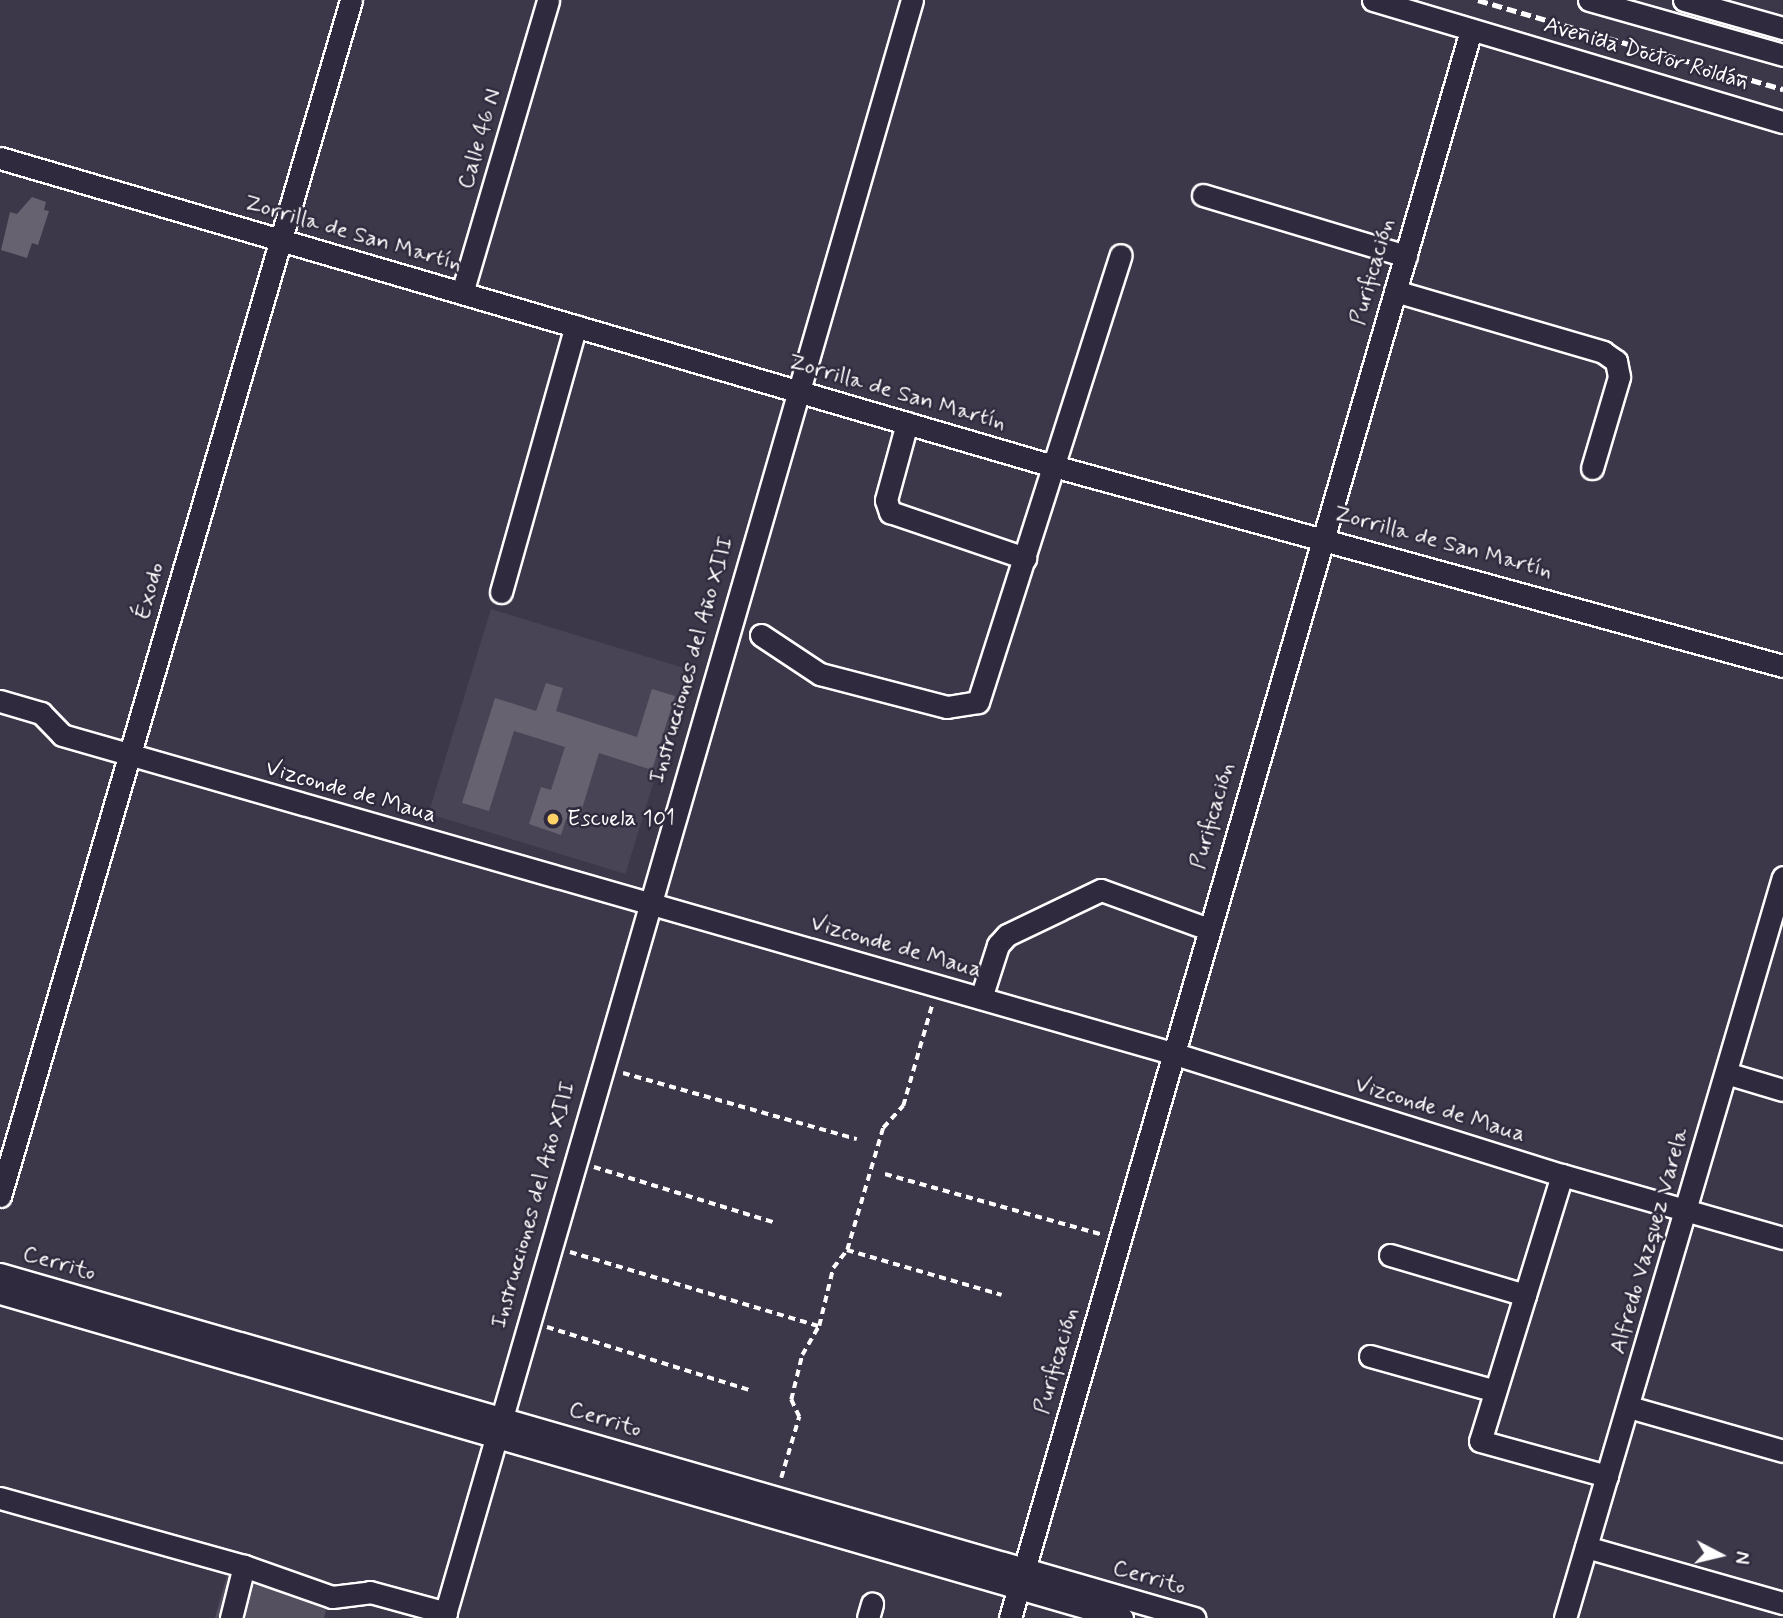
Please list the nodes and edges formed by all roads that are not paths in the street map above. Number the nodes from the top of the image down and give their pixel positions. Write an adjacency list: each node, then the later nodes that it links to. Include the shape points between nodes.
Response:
1 (351, 0): 13 (street, Éxodo)
2 (548, 0): 17 (street, Calle 46 N)
3 (912, 0): 19 (street, Instrucciones del Año XIII)
4 (1373, 0): 8 (street, Avenida Doctor Roldán)
5 (1589, 0): 9 (street, Avenida Doctor Roldán)
6 (1684, 0): 7 (street)
7 (1783, 28)
8 (1471, 30): 10 (street, Avenida Doctor Roldán); 15 (street, Purificación)
9 (1783, 55)
10 (1783, 122)
11 (0, 158): 13 (street, Zorrilla de San Martín)
12 (1203, 195): 15 (street)
13 (278, 239): 17 (street, Zorrilla de San Martín); 29 (street, Éxodo)
14 (1121, 255): 21 (street)
15 (1406, 256): 16 (street, Purificación)
16 (1395, 291): 22 (street, via 1603,352 1616,361 1619,377); 23 (street, Purificación)
17 (462, 293): 18 (street, Zorrilla de San Martín)
18 (576, 326): 19 (street, Zorrilla de San Martín); 25 (street)
19 (796, 392): 20 (street, Zorrilla de San Martín); 31 (street, Instrucciones del Año XIII)
20 (907, 423): 21 (street, Zorrilla de San Martín); 24 (street, via 886,500 890,512)
21 (1057, 467): 23 (street, Zorrilla de San Martín); 24 (street)
22 (1592, 468)
23 (1322, 537): 27 (street, Zorrilla de San Martín); 32 (street, Purificación)
24 (1026, 558): 26 (street, via 983,696 969,707 947,707 820,674)
25 (500, 592)
26 (761, 635)
27 (1783, 666)
28 (0, 701): 29 (street, Vizconde de Maua, via 41,713 62,735)
29 (130, 754): 31 (street, Vizconde de Maua); 38 (street, Éxodo)
30 (1783, 877): 35 (street, Alfredo Vazquez Varela)
31 (649, 903): 33 (street, Vizconde de Maua); 48 (street, Instrucciones del Año XIII)
32 (1208, 929): 33 (street, via 1101,890 1007,935 998,945); 34 (street, Purificación)
33 (981, 998): 34 (street, Vizconde de Maua)
34 (1172, 1053): 37 (street, Vizconde de Maua); 54 (street, Purificación)
35 (1726, 1073): 36 (street); 39 (street, Alfredo Vazquez Varela)
36 (1783, 1090)
37 (1562, 1175): 39 (street, Vizconde de Maua); 44 (street)
38 (0, 1196)
39 (1686, 1211): 40 (street, Vizconde de Maua); 47 (street, Alfredo Vazquez Varela)
40 (1783, 1238)
41 (1390, 1255): 44 (street)
42 (0, 1275): 48 (street, Cerrito)
43 (0, 1293): 48 (street, Cerrito)
44 (1525, 1295): 46 (street)
45 (1370, 1356): 46 (street)
46 (1495, 1391): 50 (street, via 1480,1441)
47 (1629, 1407): 49 (street); 50 (street, Alfredo Vazquez Varela)
48 (497, 1425): 54 (street, Cerrito); 54 (street, Cerrito, via 776,1498); 56 (street, Instrucciones del Año XIII)
49 (1783, 1451)
50 (1607, 1476): 52 (street, Alfredo Vazquez Varela)
51 (0, 1498): 53 (street)
52 (1586, 1547): 55 (street); 61 (street, Alfredo Vazquez Varela)
53 (244, 1566): 56 (street, via 332,1597 370,1592); 57 (street)
54 (1022, 1578): 58 (street, Purificación); 59 (street, Cerrito); 60 (street, Cerrito)
55 (1783, 1603)
56 (445, 1616)
57 (231, 1618)
58 (1010, 1618)
59 (1122, 1618)
60 (1194, 1618)
61 (1565, 1618)

